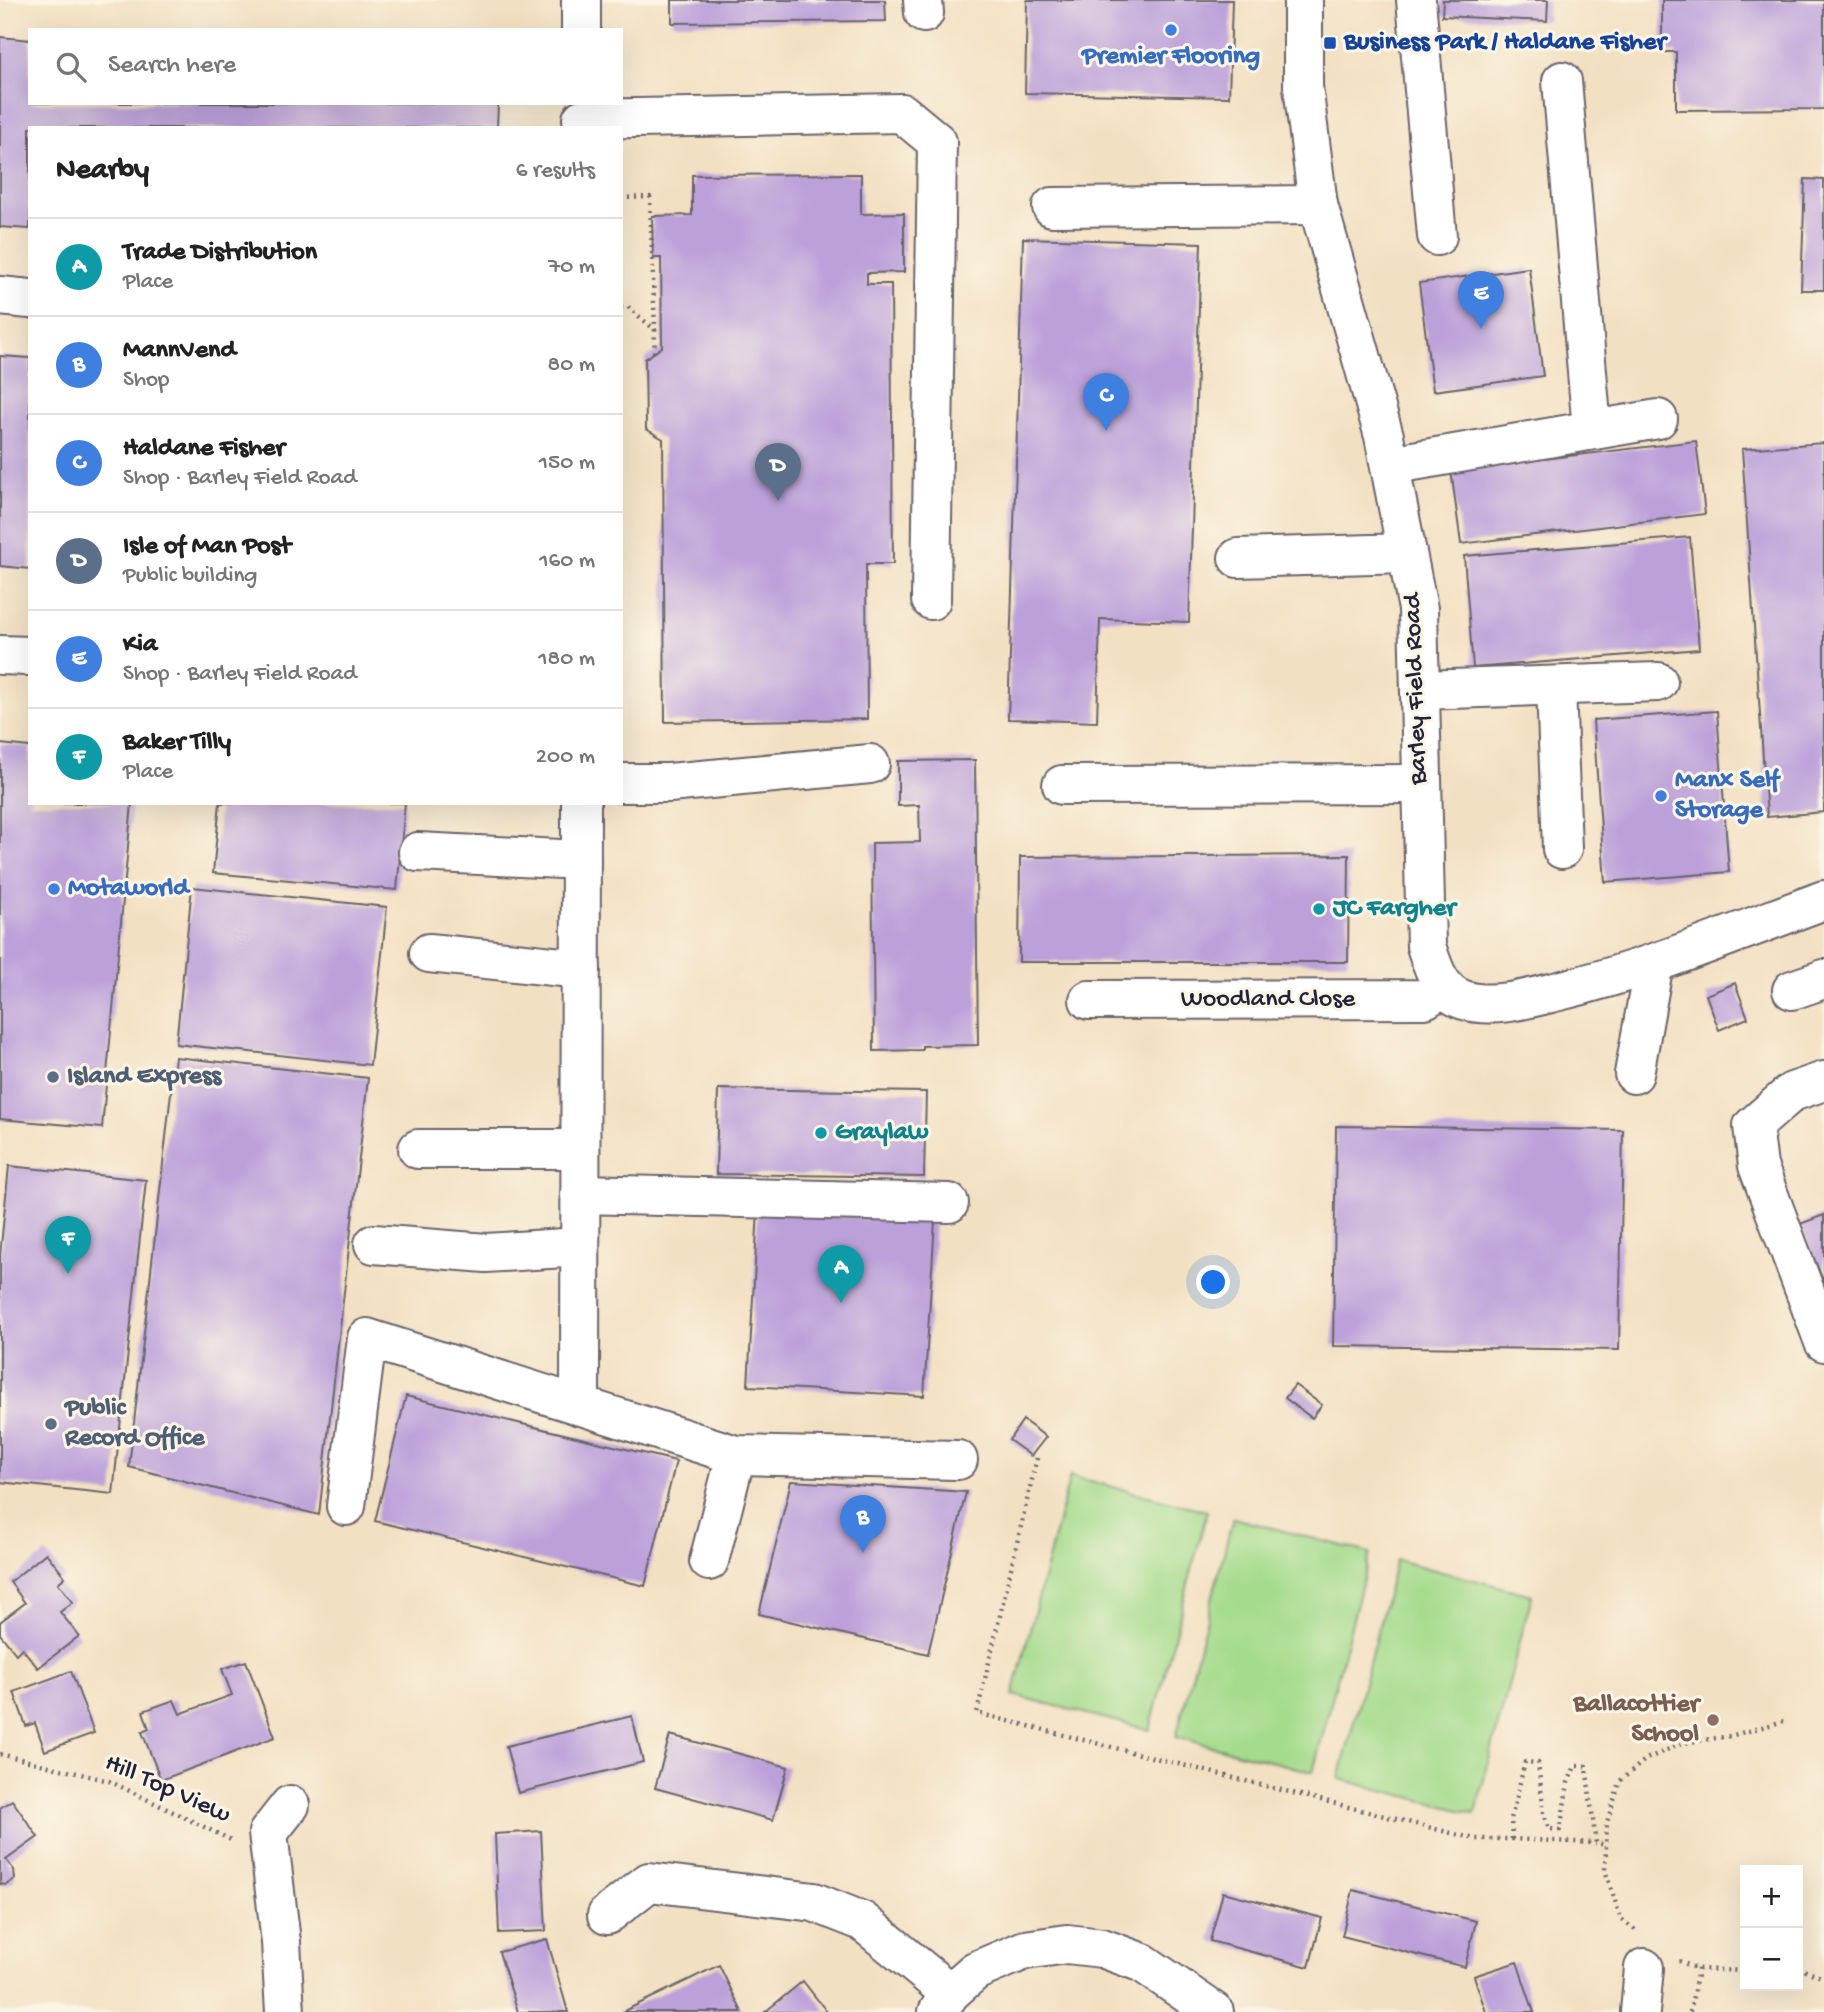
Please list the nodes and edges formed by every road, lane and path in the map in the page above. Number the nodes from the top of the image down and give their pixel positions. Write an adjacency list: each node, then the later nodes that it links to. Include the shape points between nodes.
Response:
1 (581, 0): 4 (street)
2 (1303, 0): 8 (street, Barley Field Road, via 1303,86)
3 (1416, 0): 10 (street)
4 (581, 28)
5 (1562, 81): 17 (street)
6 (582, 117): 21 (street, via 902,113 937,142)
7 (623, 198): 14 (path, via 650,197)
8 (1318, 205): 9 (street); 18 (street, Barley Field Road)
9 (1052, 207)
10 (1437, 236)
11 (0, 296): 12 (street)
12 (28, 299)
13 (623, 307): 14 (path)
14 (655, 330): 15 (path)
15 (654, 353)
16 (1658, 419): 17 (street)
17 (1592, 430): 18 (street)
18 (1390, 465): 19 (street, Barley Field Road)
19 (1407, 553): 20 (street); 26 (street, Barley Field Road, via 1418,609)
20 (1238, 558)
21 (931, 600)
22 (0, 654): 23 (street)
23 (28, 656)
24 (1658, 682): 25 (street)
25 (1556, 686): 26 (street); 32 (street)
26 (1420, 690): 29 (street, Barley Field Road)
27 (870, 764): 28 (street, via 669,783)
28 (623, 783)
29 (1422, 783): 30 (street); 39 (street, Barley Field Road, via 1426,946)
30 (1062, 785)
31 (581, 805): 34 (street)
32 (1562, 849)
33 (418, 852): 34 (street)
34 (581, 860): 38 (street)
35 (1824, 900): 37 (street)
36 (429, 953): 38 (street)
37 (1654, 963): 39 (street, via 1524,999 1463,1000); 41 (street)
38 (581, 969): 44 (street)
39 (1444, 988): 40 (street, Woodland Close, via 1425,999)
40 (1089, 1000)
41 (1634, 1074)
42 (1824, 1081): 49 (street, via 1792,1092 1753,1126 1758,1166)
43 (418, 1149): 44 (street)
44 (580, 1149): 45 (street)
45 (580, 1194): 46 (street); 48 (street)
46 (949, 1203)
47 (374, 1244): 48 (street, via 486,1253)
48 (580, 1247): 50 (street)
49 (1824, 1342)
50 (580, 1406): 51 (street); 54 (street, via 367,1338)
51 (736, 1455): 53 (street); 55 (street)
52 (1037, 1458): 59 (path, via 977,1713 1475,1839)
53 (958, 1460)
54 (346, 1506)
55 (709, 1560)
56 (1784, 1721): 61 (path, via 1730,1736 1683,1742 1646,1759 1620,1781 1607,1822)
57 (0, 1754): 58 (path, Hill Top View)
58 (265, 1827): 69 (street, via 281,1942)
59 (1512, 1839): 60 (path); 60 (path, via 1511,1819 1525,1762 1538,1763 1549,1829 1560,1830 1568,1783 1575,1766 1586,1766)
60 (1596, 1843): 61 (path)
61 (1606, 1845): 63 (path, via 1605,1870 1621,1919)
62 (607, 1915): 68 (street, via 636,1873 814,1902 862,1922)
63 (1651, 1952): 64 (path); 71 (street)
64 (1698, 1969): 66 (path); 72 (path)
65 (1803, 1970): 67 (path)
66 (1740, 1971)
67 (1824, 1978)
68 (944, 2003): 70 (street, via 975,1971 1025,1950 1067,1944 1102,1948 1143,1963)
69 (285, 2012)
70 (1214, 2012)
71 (1640, 2012)
72 (1690, 2012)

